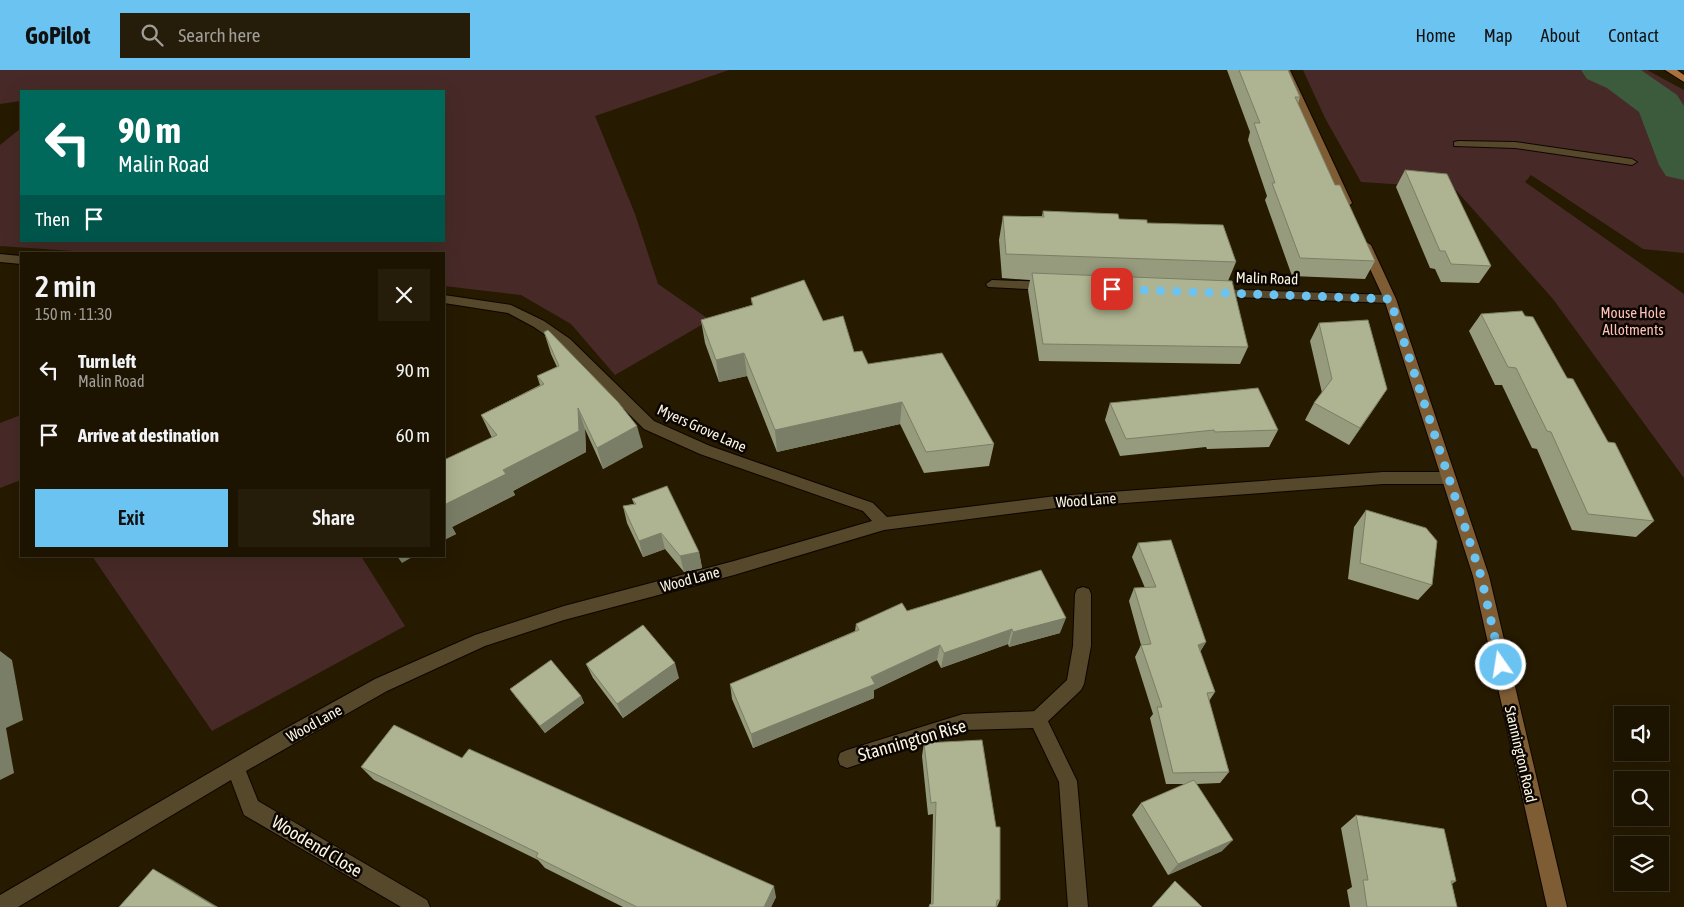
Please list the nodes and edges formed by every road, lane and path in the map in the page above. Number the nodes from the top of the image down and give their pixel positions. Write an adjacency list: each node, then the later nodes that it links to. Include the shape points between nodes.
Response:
1 (1285, 70): 6 (main road)
2 (1670, 70): 3 (main road)
3 (1684, 79)
4 (1458, 144): 5 (street, via 1515,145)
5 (1632, 162)
6 (1353, 218)
7 (1361, 236): 14 (main road, Stannington Road)
8 (0, 258): 9 (street)
9 (20, 260)
10 (992, 284): 11 (street)
11 (1062, 287)
12 (1201, 292): 14 (street, Malin Road)
13 (445, 299): 16 (street, Myers Grove Lane, via 511,309 565,342 649,425 706,450 868,507)
14 (1390, 299): 15 (main road, Stannington Road)
15 (1449, 478): 16 (street, Wood Lane, via 1383,478 1056,502); 24 (main road, Stannington Road, via 1481,576)
16 (884, 524): 20 (street, Wood Lane, via 564,613 480,640 381,685)
17 (1083, 594): 18 (street, via 1082,646 1074,684)
18 (1038, 719): 19 (street, Stannington Rise, via 963,722); 23 (street, via 1068,781)
19 (847, 758)
20 (236, 768): 21 (street, Wood Lane); 22 (street, Woodend Close, via 251,808)
21 (0, 906)
22 (420, 907)
23 (1078, 907)
24 (1556, 907)

